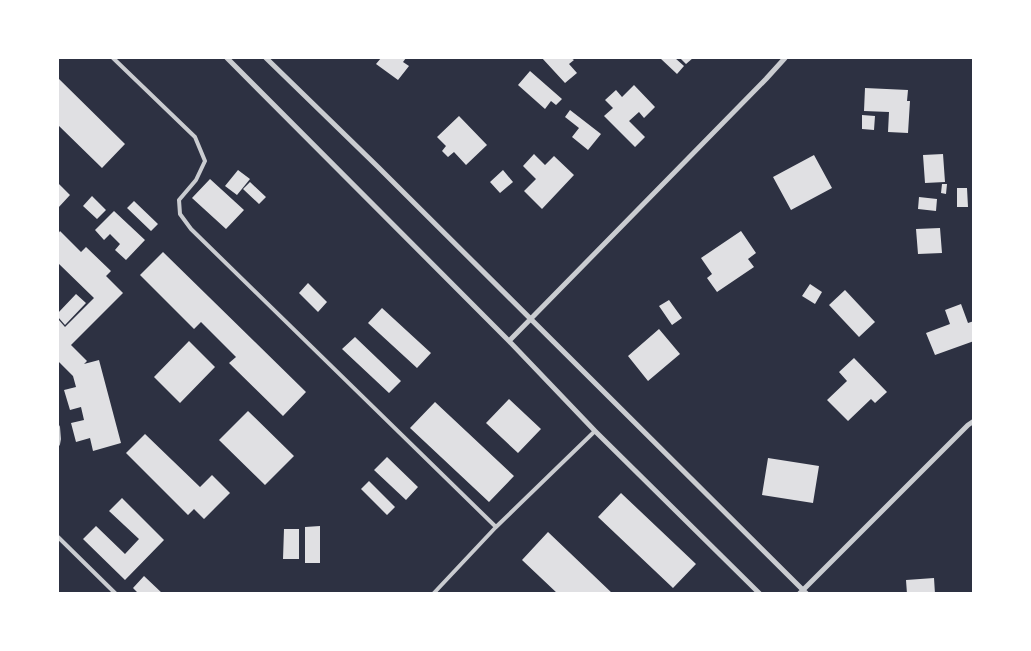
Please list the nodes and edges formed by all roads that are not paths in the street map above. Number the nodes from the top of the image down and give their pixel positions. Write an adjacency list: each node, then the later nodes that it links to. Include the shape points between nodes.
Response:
1 (113, 58): 11 (lane, via 195,137 205,161 196,180 179,200 180,214 191,229)
2 (227, 58): 6 (street)
3 (266, 58): 5 (street)
4 (785, 58): 5 (street)
5 (530, 320): 6 (street); 13 (street)
6 (509, 341): 9 (street)
7 (974, 421): 13 (street)
8 (58, 427): 10 (lane)
9 (595, 431): 11 (lane); 16 (street)
10 (58, 444)
11 (496, 527): 15 (lane)
12 (58, 537): 14 (lane)
13 (803, 592)
14 (116, 594)
15 (432, 594)
16 (760, 594)

